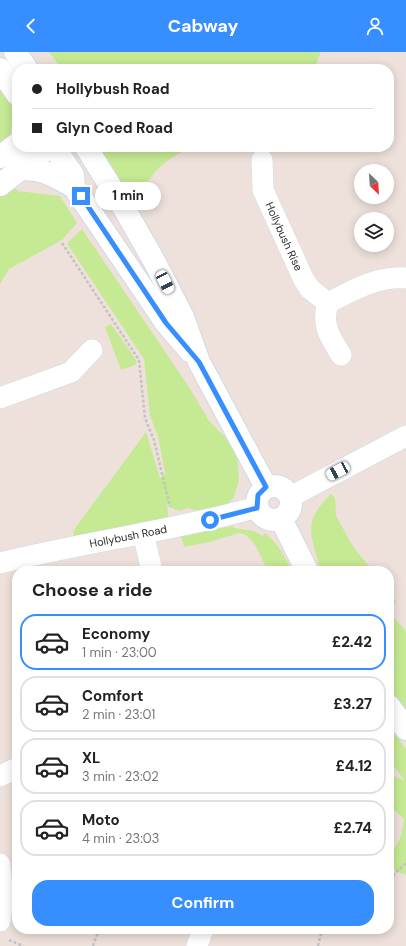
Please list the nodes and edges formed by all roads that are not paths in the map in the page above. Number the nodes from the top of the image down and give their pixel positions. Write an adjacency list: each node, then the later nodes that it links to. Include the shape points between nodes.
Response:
1 (15, 52): 2 (street)
2 (23, 64)
3 (0, 69): 4 (street)
4 (12, 87)
5 (12, 148): 9 (street)
6 (44, 152): 11 (street)
7 (57, 152): 13 (street, via 73,176)
8 (89, 152): 18 (street, via 153,259 183,317)
9 (0, 158)
10 (262, 160): 15 (street, Hollybush Rise, via 263,190 302,278 310,290)
11 (22, 169): 12 (street); 13 (street, via 38,169)
12 (0, 185)
13 (74, 186): 18 (street, via 166,323)
14 (406, 278): 15 (street, via 393,277 373,281)
15 (328, 303): 17 (street, via 324,314 326,327)
16 (92, 350): 19 (street, via 72,372)
17 (341, 355)
18 (199, 362): 21 (street)
19 (0, 398)
20 (406, 436): 22 (street)
21 (266, 487): 22 (street, via 282,488); 23 (street, via 258,495)
22 (290, 497): 24 (street, via 289,512)
23 (257, 508): 24 (street, via 263,517); 25 (street, Hollybush Road)
24 (281, 519): 28 (street)
25 (143, 533): 26 (street, Hollybush Road); 27 (street)
26 (0, 563)
27 (151, 566)
28 (304, 566)
29 (394, 713): 30 (street)
30 (406, 729)
31 (12, 770): 32 (street)
32 (0, 776)
33 (0, 864): 34 (street)
34 (3, 930)
35 (201, 934): 36 (street)
36 (197, 946)

